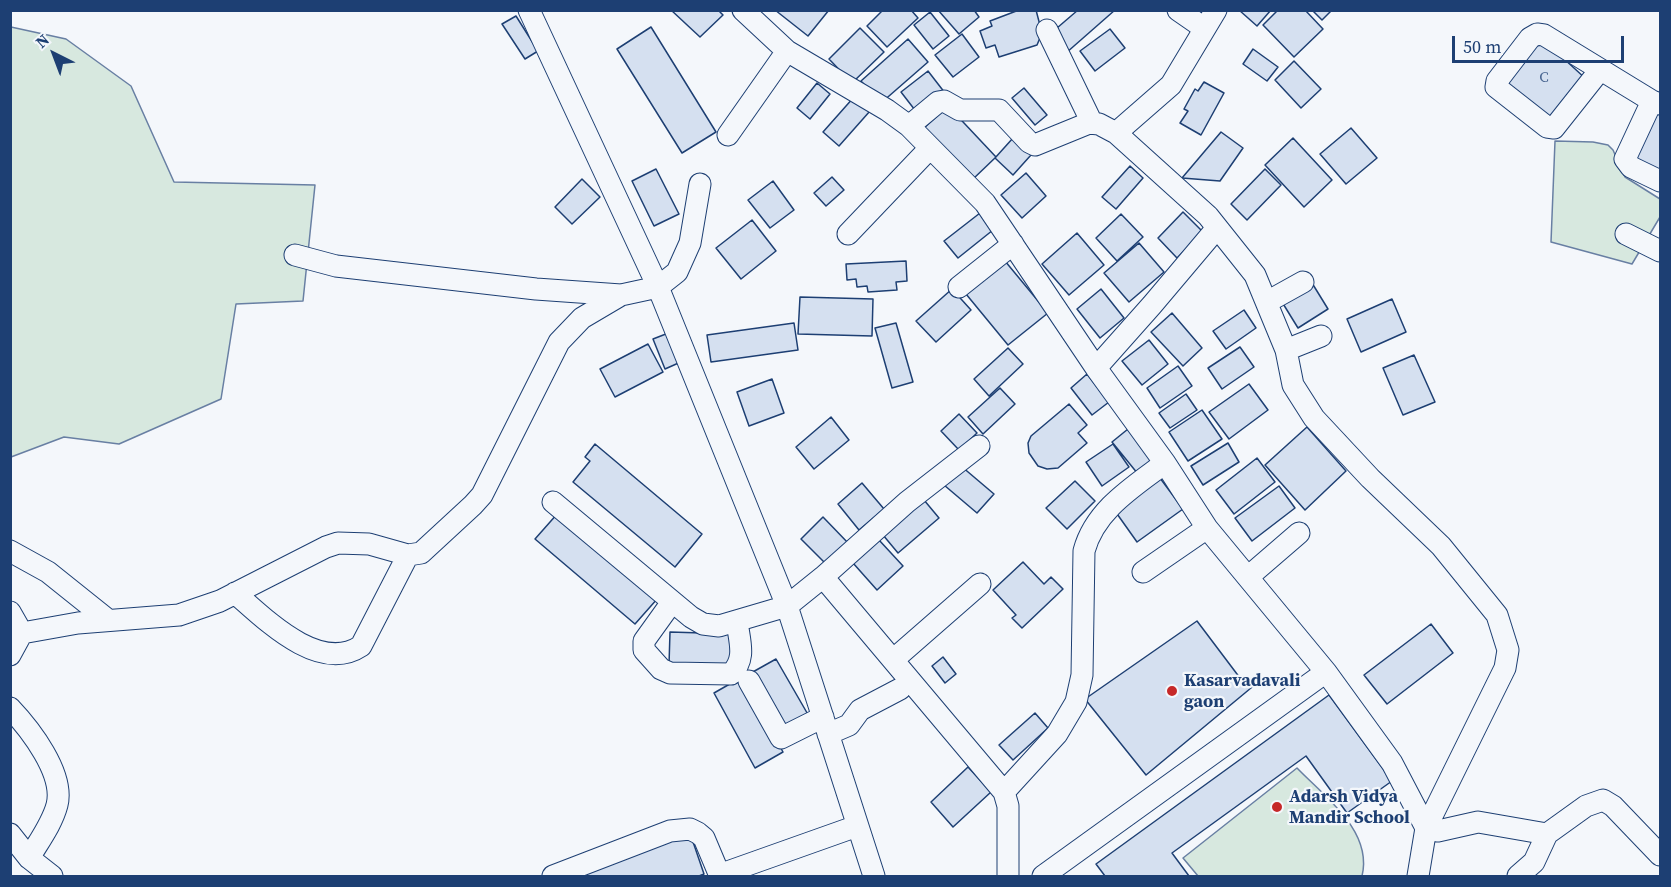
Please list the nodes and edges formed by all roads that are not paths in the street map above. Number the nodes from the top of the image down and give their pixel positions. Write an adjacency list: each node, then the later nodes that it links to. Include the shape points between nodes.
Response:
1 (529, 10): 23 (street)
2 (743, 10): 6 (street)
3 (1179, 10): 4 (street)
4 (1210, 19): 11 (street, via 1171,84)
5 (1047, 30): 9 (street)
6 (788, 51): 10 (street); 12 (street)
7 (1600, 70): 7 (street, via 1537,34 1530,38 1496,87 1547,127 1554,128); 8 (street)
8 (1656, 103): 14 (street, via 1625,159 1631,167)
9 (1092, 123): 10 (street, via 1035,145 999,110 960,110 944,101); 11 (street)
10 (909, 126): 13 (street)
11 (1116, 134): 16 (street)
12 (728, 135)
13 (930, 148): 17 (street); 19 (street, via 985,202)
14 (1660, 181)
15 (700, 184): 23 (street, via 690,243 677,272)
16 (1217, 228): 26 (street, via 1255,275); 29 (street)
17 (848, 234)
18 (1626, 234): 20 (street)
19 (1013, 244): 24 (street); 29 (street)
20 (1660, 251)
21 (296, 255): 25 (street, via 336,266)
22 (1303, 282): 26 (street)
23 (658, 287): 25 (street); 43 (street)
24 (959, 287)
25 (621, 295): 36 (street, via 582,318 560,342 482,495 421,553)
26 (1267, 302): 28 (street)
27 (1321, 336): 28 (street)
28 (1286, 350): 57 (street, via 1293,385 1314,418 1442,546 1497,615 1508,650 1505,668)
29 (1096, 368): 31 (street)
30 (979, 446): 38 (street, via 907,502)
31 (1164, 463): 33 (street); 55 (street, via 1103,514 1087,539 1082,675 1076,702 1057,734)
32 (553, 502): 42 (street)
33 (1207, 528): 37 (street); 39 (street)
34 (1299, 533): 39 (street)
35 (10, 551): 45 (street, via 48,572)
36 (408, 555): 41 (street, via 369,544 338,543); 41 (street, via 361,645 341,655 306,647)
37 (1143, 572)
38 (823, 577): 43 (street); 49 (street)
39 (1248, 577): 50 (street)
40 (980, 584): 49 (street)
41 (235, 593): 45 (street, via 179,615)
42 (672, 602): 46 (street, via 703,624 719,626); 46 (street, via 644,641 644,650 670,673 732,674 742,658)
43 (787, 606): 46 (street); 54 (street)
44 (10, 612): 47 (street)
45 (108, 620): 47 (street)
46 (736, 621)
47 (22, 633): 48 (street)
48 (10, 655)
49 (893, 660): 55 (street)
50 (1326, 672): 57 (street, via 1392,763); 67 (street)
51 (749, 681): 54 (street, via 780,738)
52 (900, 689): 54 (street, via 860,710 849,725)
53 (10, 708): 61 (street, via 45,755 58,785 53,818)
54 (825, 726): 56 (street)
55 (1004, 792): 66 (street, via 1008,806)
56 (857, 826): 64 (street); 65 (street)
57 (1426, 828): 59 (street, via 1438,831 1478,822); 68 (street)
58 (10, 834): 61 (street)
59 (1547, 834): 60 (street, via 1586,806 1604,800); 69 (street, via 1534,862)
60 (1660, 855)
61 (29, 858): 62 (street)
62 (52, 876)
63 (554, 876): 64 (street, via 670,831 690,829 704,838)
64 (719, 876)
65 (874, 876)
66 (1008, 876)
67 (1043, 876)
68 (1418, 876)
69 (1518, 876)

